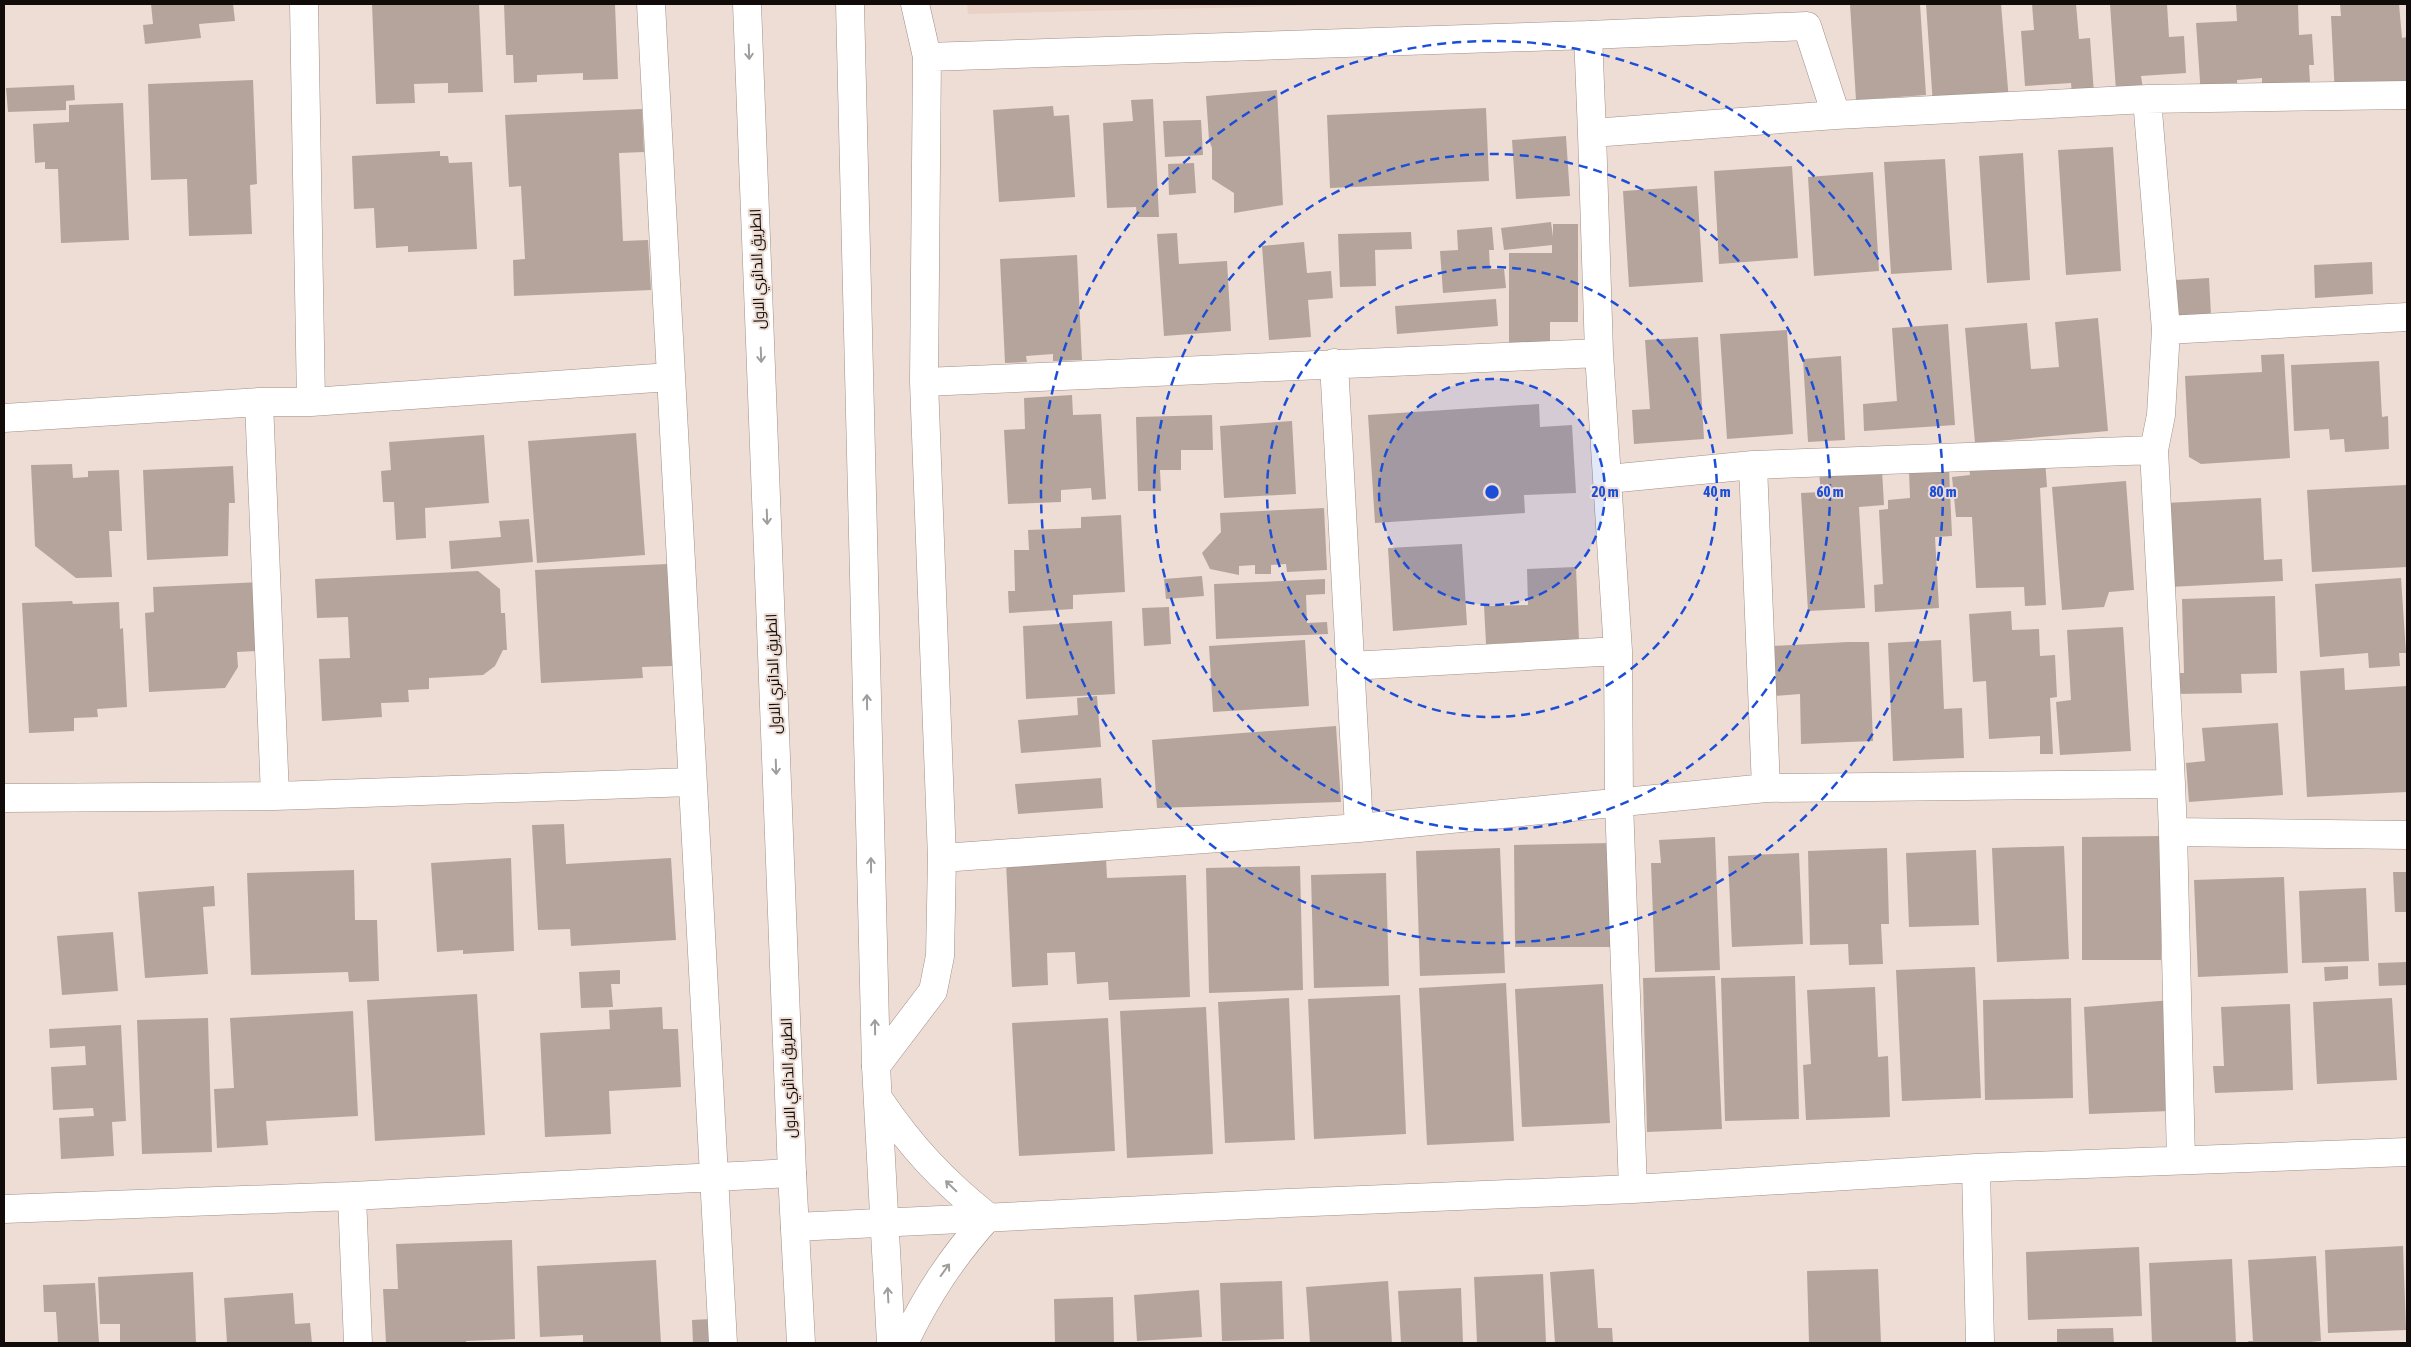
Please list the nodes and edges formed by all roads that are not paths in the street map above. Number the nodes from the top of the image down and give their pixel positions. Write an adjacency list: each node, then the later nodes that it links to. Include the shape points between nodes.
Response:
1 (304, 4): 20 (street)
2 (651, 4): 17 (street)
3 (747, 4): 42 (street, الطريق الدائري الاول, one-way to 42)
4 (850, 4): 37 (street, one-way to 4)
5 (915, 4): 8 (street)
6 (1807, 15): 7 (street); 11 (street)
7 (1588, 34): 8 (street); 12 (street)
8 (927, 57): 18 (street)
9 (2407, 95): 10 (street)
10 (2147, 99): 11 (street); 14 (street)
11 (1836, 115): 12 (street)
12 (1592, 133): 15 (street)
13 (2407, 317): 14 (street)
14 (2166, 330): 22 (street, via 2161,415)
15 (1599, 353): 16 (street); 24 (street)
16 (1334, 363): 18 (street); 26 (street)
17 (670, 378): 20 (street); 27 (street)
18 (924, 382): 36 (street)
19 (259, 402): 20 (street); 21 (street); 30 (street)
20 (311, 402)
21 (4, 418)
22 (2154, 450): 23 (street); 28 (street)
23 (1754, 465): 24 (street); 29 (street)
24 (1608, 479): 25 (street)
25 (1618, 651): 26 (street); 32 (street)
26 (1350, 666): 33 (street)
27 (692, 782): 30 (street); 43 (street)
28 (2170, 784): 29 (street); 34 (street)
29 (1766, 788): 32 (street)
30 (275, 796): 31 (street)
31 (4, 798)
32 (1619, 802): 33 (street); 44 (street)
33 (1359, 828): 36 (street)
34 (2172, 832): 35 (street); 40 (street)
35 (2407, 835)
36 (942, 858): 37 (street, via 940,956 933,991)
37 (876, 1066): 38 (street)
38 (878, 1098): 47 (street, one-way to 38, via 953,1189 922,1157); 48 (street)
39 (2407, 1152): 40 (street)
40 (2181, 1160): 41 (street)
41 (1976, 1168): 44 (street); 55 (street)
42 (792, 1173): 43 (street); 49 (street, الطريق الدائري الاول)
43 (713, 1177): 45 (street); 51 (street)
44 (1633, 1189): 47 (street)
45 (352, 1196): 46 (street); 50 (street)
46 (4, 1209)
47 (988, 1217): 48 (street); 54 (street, one-way to 47, via 935,1283)
48 (885, 1222): 49 (street); 53 (street, one-way to 48)
49 (795, 1226): 52 (street, الطريق الدائري الاول)
50 (358, 1343)
51 (723, 1343)
52 (801, 1343)
53 (891, 1343)
54 (904, 1343)
55 (1980, 1343)

